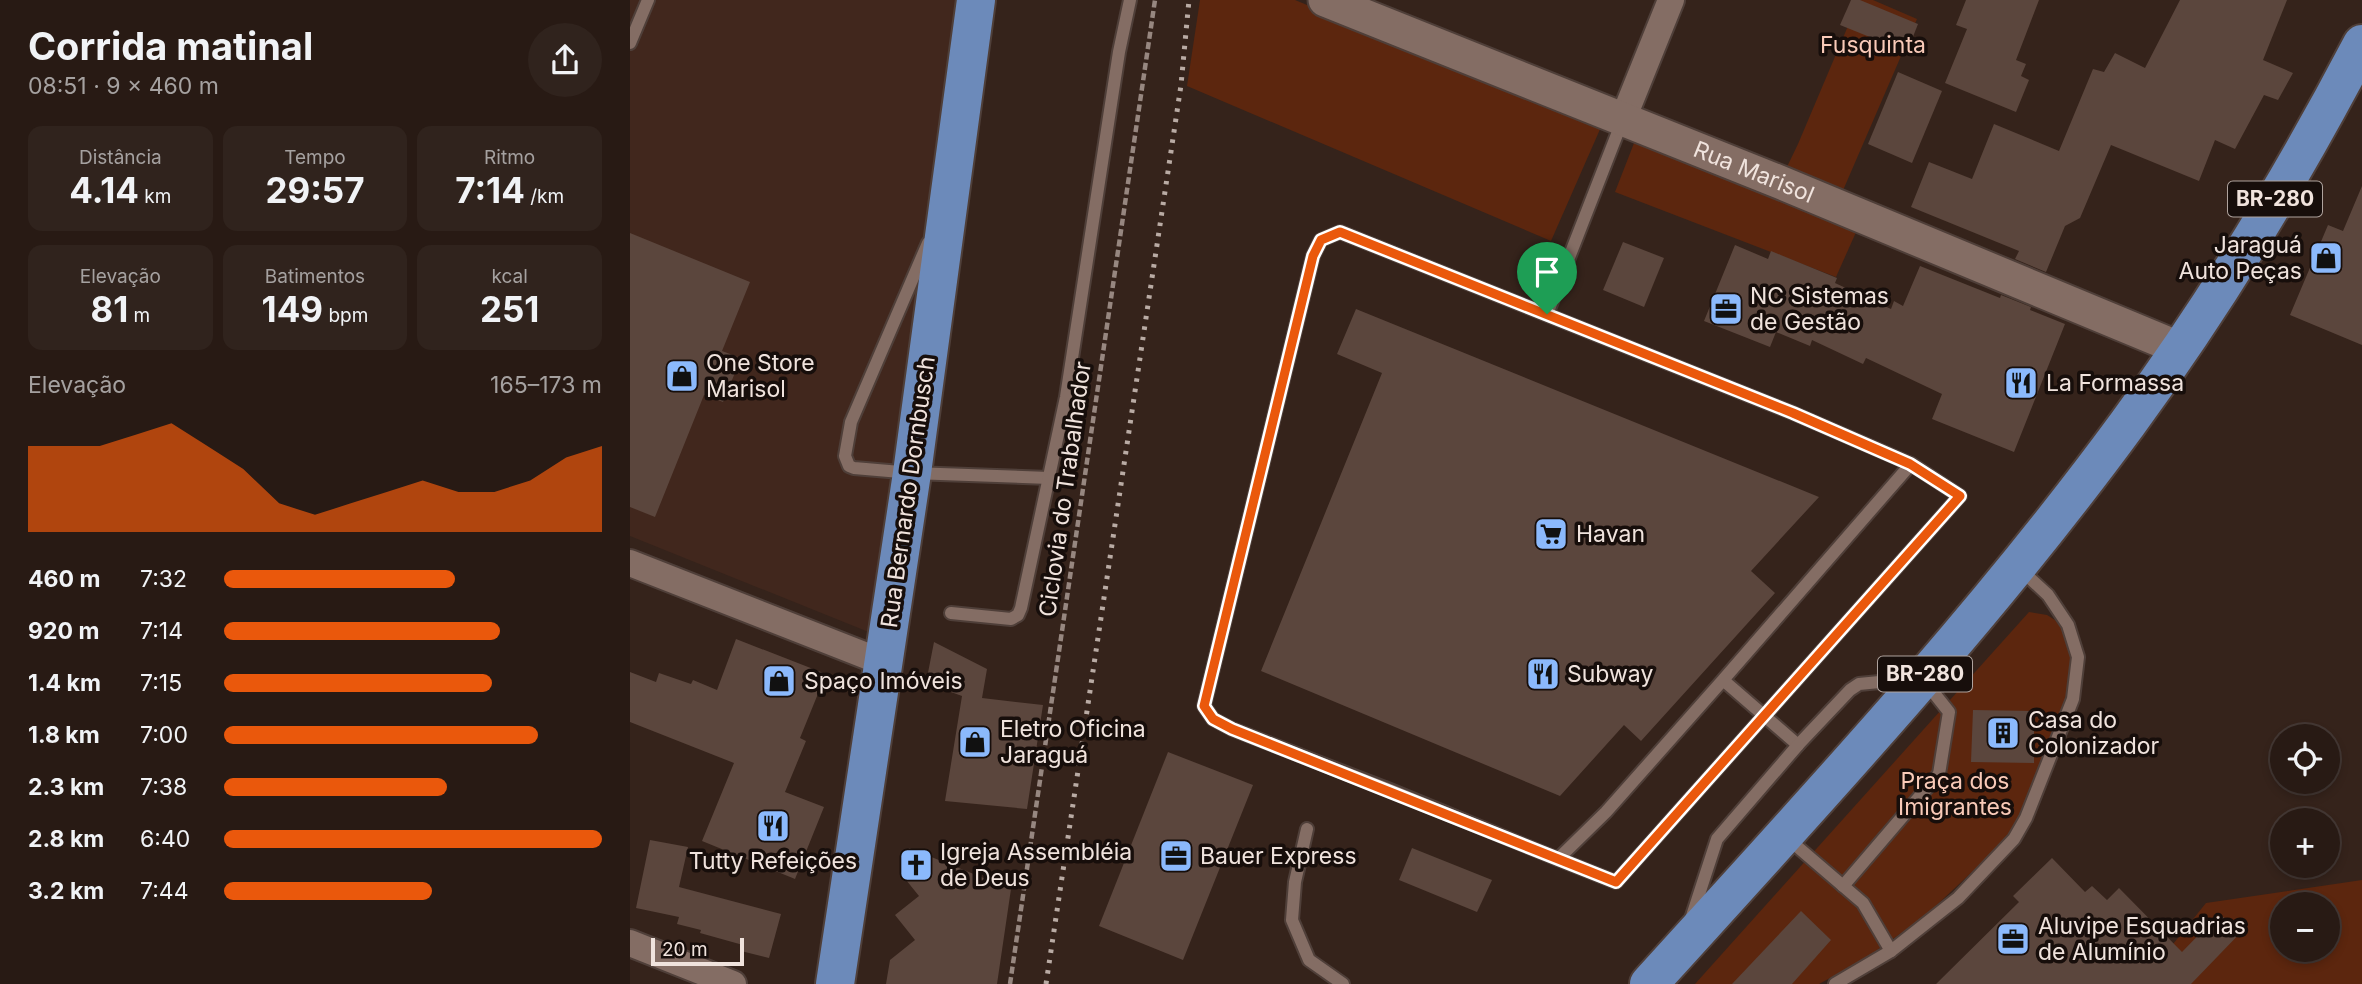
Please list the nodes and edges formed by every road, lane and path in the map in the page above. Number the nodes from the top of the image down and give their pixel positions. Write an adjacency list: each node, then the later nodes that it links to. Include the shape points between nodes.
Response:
1 (649, 0): 7 (lane)
2 (1130, 0): 15 (lane)
3 (1155, 0): 33 (path, Ciclovia do Trabalhador)
4 (1325, 0): 9 (street, Rua Marisol)
5 (1671, 0): 9 (street)
6 (970, 14): 10 (highway, Rua Bernardo Dornbusch)
7 (630, 43)
8 (2362, 44): 12 (highway, BR-280, via 2314,135)
9 (1623, 119): 11 (lane); 12 (street, Rua Marisol)
10 (951, 188): 14 (highway, Rua Bernardo Dornbusch); 14 (lane, via 852,422 845,456 854,468)
11 (1547, 314): 13 (lane); 26 (lane, via 1340,232 1321,240 1313,256 1204,706 1213,719 1232,729)
12 (2181, 349): 17 (highway, BR-280)
13 (1910, 464): 21 (lane); 22 (lane, via 1960,496)
14 (912, 473): 15 (lane); 19 (highway, Rua Bernardo Dornbusch)
15 (1049, 478): 18 (lane, via 1018,615 1011,619)
16 (630, 563): 19 (street)
17 (2016, 566): 20 (highway, BR-280); 30 (lane, via 2048,595 2068,625 2078,657 2073,699 2014,839 1958,898)
18 (951, 613)
19 (882, 662): 32 (highway, Rua Bernardo Dornbusch)
20 (1922, 678): 23 (lane, via 1859,684); 25 (highway, BR-280); 27 (lane, via 1949,712 1939,774)
21 (1723, 680): 22 (lane); 26 (lane)
22 (1764, 716): 23 (lane); 26 (lane, via 1616,882)
23 (1798, 745): 29 (lane, via 1717,839)
24 (1307, 829): 34 (lane, via 1292,920 1309,960)
25 (1784, 835): 27 (lane); 29 (highway, BR-280)
26 (1558, 859)
27 (1843, 886): 30 (lane, via 1863,903)
28 (630, 943): 31 (street)
29 (1682, 948): 35 (highway, BR-280)
30 (1891, 951): 36 (lane)
31 (733, 984)
32 (835, 984)
33 (1010, 984)
34 (1343, 984)
35 (1649, 984)
36 (1835, 984)

